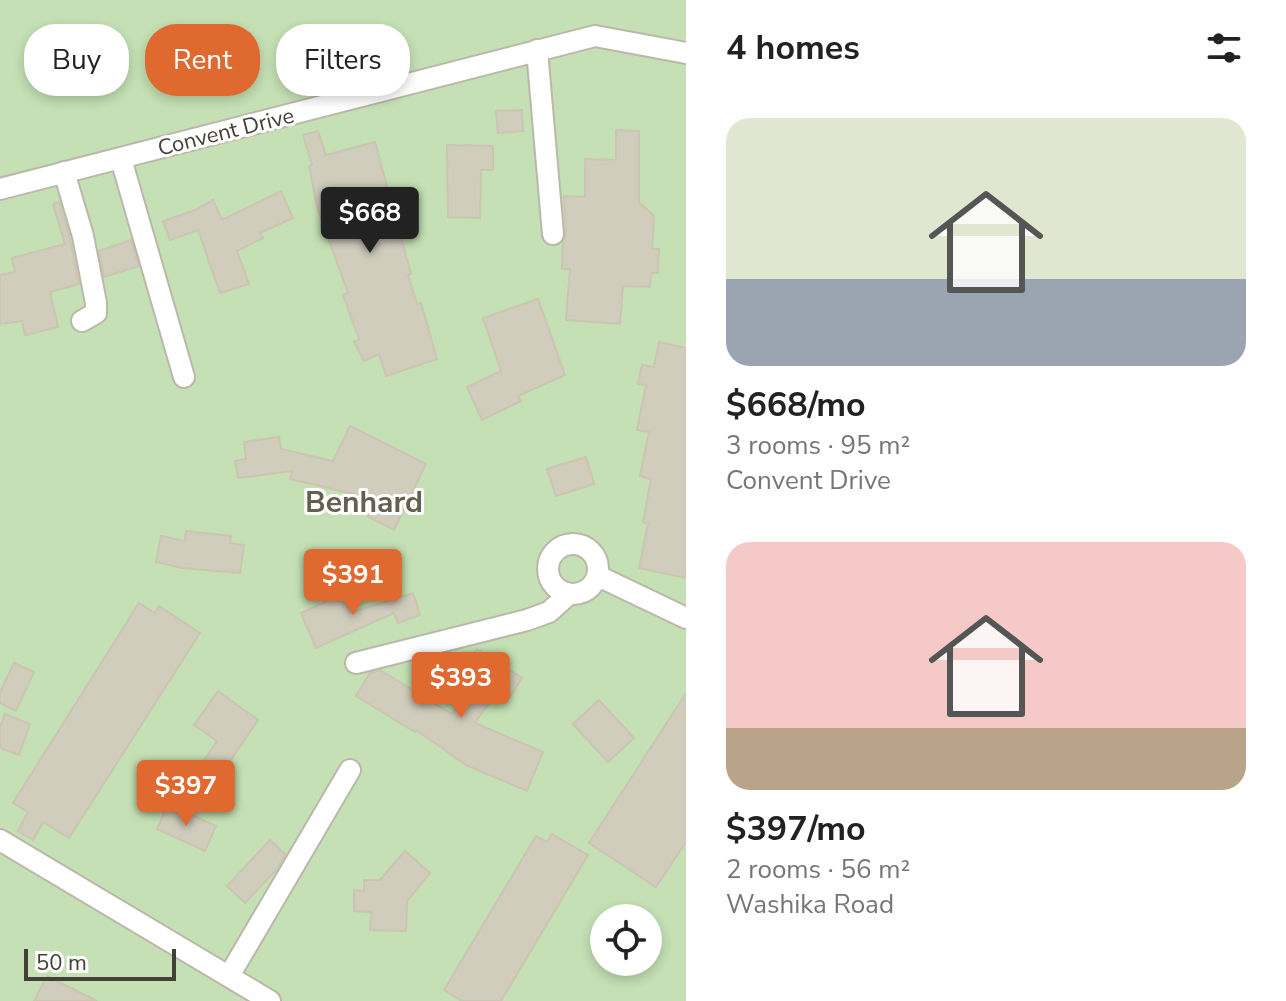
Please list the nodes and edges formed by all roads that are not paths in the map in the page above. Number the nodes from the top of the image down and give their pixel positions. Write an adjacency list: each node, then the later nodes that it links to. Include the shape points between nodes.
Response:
1 (537, 50): 2 (street, Convent Drive, via 595,36); 3 (street, Convent Drive); 6 (street)
2 (686, 53)
3 (121, 159): 4 (street, Convent Drive); 8 (street)
4 (64, 172): 5 (street, Convent Drive); 7 (street, via 96,303 96,313)
5 (0, 189)
6 (553, 234)
7 (82, 321)
8 (184, 377)
9 (598, 576): 10 (street, via 581,594); 10 (street, via 591,551 572,543 562,546 547,566 549,579); 11 (street)
10 (568, 595): 12 (street, via 549,612 527,620)
11 (686, 618)
12 (356, 663)
13 (350, 770): 15 (street)
14 (0, 840): 15 (street)
15 (229, 976): 16 (street)
16 (270, 1001)

